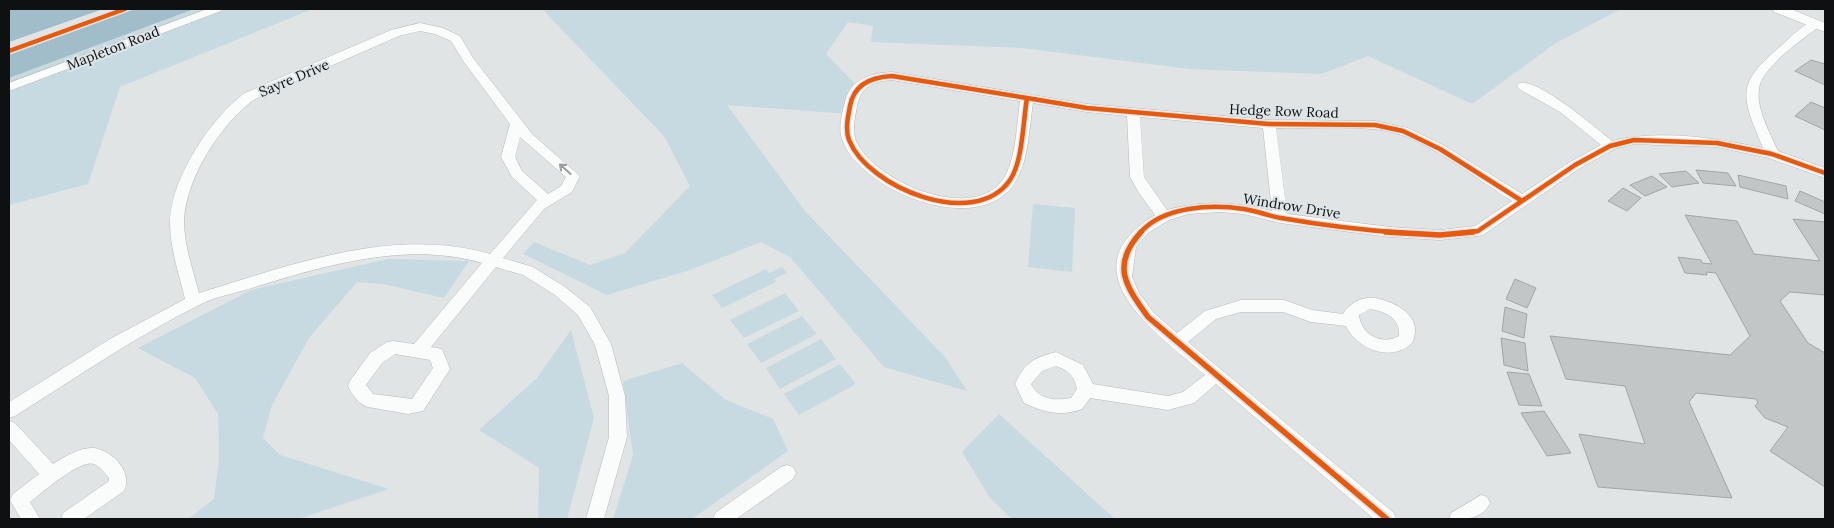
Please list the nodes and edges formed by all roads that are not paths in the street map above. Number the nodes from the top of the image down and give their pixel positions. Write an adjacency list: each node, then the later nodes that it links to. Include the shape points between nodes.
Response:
1 (217, 9): 5 (street, Mapleton Road)
2 (1779, 9): 3 (street)
3 (1821, 26): 11 (street, via 1776,56 1759,73 1752,88 1757,117)
4 (1523, 86): 10 (street, via 1565,109)
5 (9, 87)
6 (1027, 98): 6 (street, Hedge Row Road, via 1011,179 991,196 974,202 930,198 892,185 864,164 849,139 847,122 853,93 874,78 892,76); 7 (street, Hedge Row Road)
7 (1133, 112): 9 (street, Hedge Row Road); 15 (street, via 1137,177)
8 (517, 124): 13 (street, via 508,157 517,174); 13 (street, Sayre Drive, one-way to 8, via 567,189 573,176 528,138); 18 (street, Sayre Drive, via 456,39 439,31 420,28 372,42 241,101 210,138 187,182 177,221 182,257)
9 (1269, 124): 14 (street, Hedge Row Road, via 1375,125 1403,132 1440,149); 16 (street)
10 (1610, 146): 11 (street, Windrow Drive, via 1634,140 1671,140 1717,143); 14 (street, Windrow Drive)
11 (1772, 154): 12 (street, Windrow Drive)
12 (1825, 173)
13 (546, 200): 17 (street, Sayre Drive)
14 (1522, 201): 16 (street, Windrow Drive, via 1478,231 1440,235)
15 (1164, 216): 16 (street, Windrow Drive, via 1188,209 1220,207); 20 (street, Windrow Drive, via 1143,229 1130,245 1124,261 1124,277 1148,316)
16 (1280, 218)
17 (493, 260): 18 (street, via 467,253 417,250 363,254 303,267); 21 (street, Sayre Drive); 31 (street, via 528,271 560,291 584,310 603,344 617,396 618,437)
18 (194, 301): 24 (street, via 116,344)
19 (1351, 321): 20 (street, via 1311,316 1284,306 1241,306 1211,315)
20 (1177, 342): 22 (street, Windrow Drive)
21 (418, 351): 21 (street, via 393,347 376,358 356,386 368,400 413,407 442,369 436,354)
22 (1216, 375): 23 (street, via 1188,398 1168,403); 33 (street, Windrow Drive)
23 (1086, 390)
24 (9, 411)
25 (9, 428): 27 (street)
26 (786, 473): 32 (street)
27 (51, 474): 29 (street, via 19,500); 30 (street, via 86,455 96,456 118,474 118,485)
28 (1480, 503): 34 (street)
29 (31, 519)
30 (70, 519)
31 (595, 519)
32 (722, 519)
33 (1388, 519)
34 (1458, 519)

